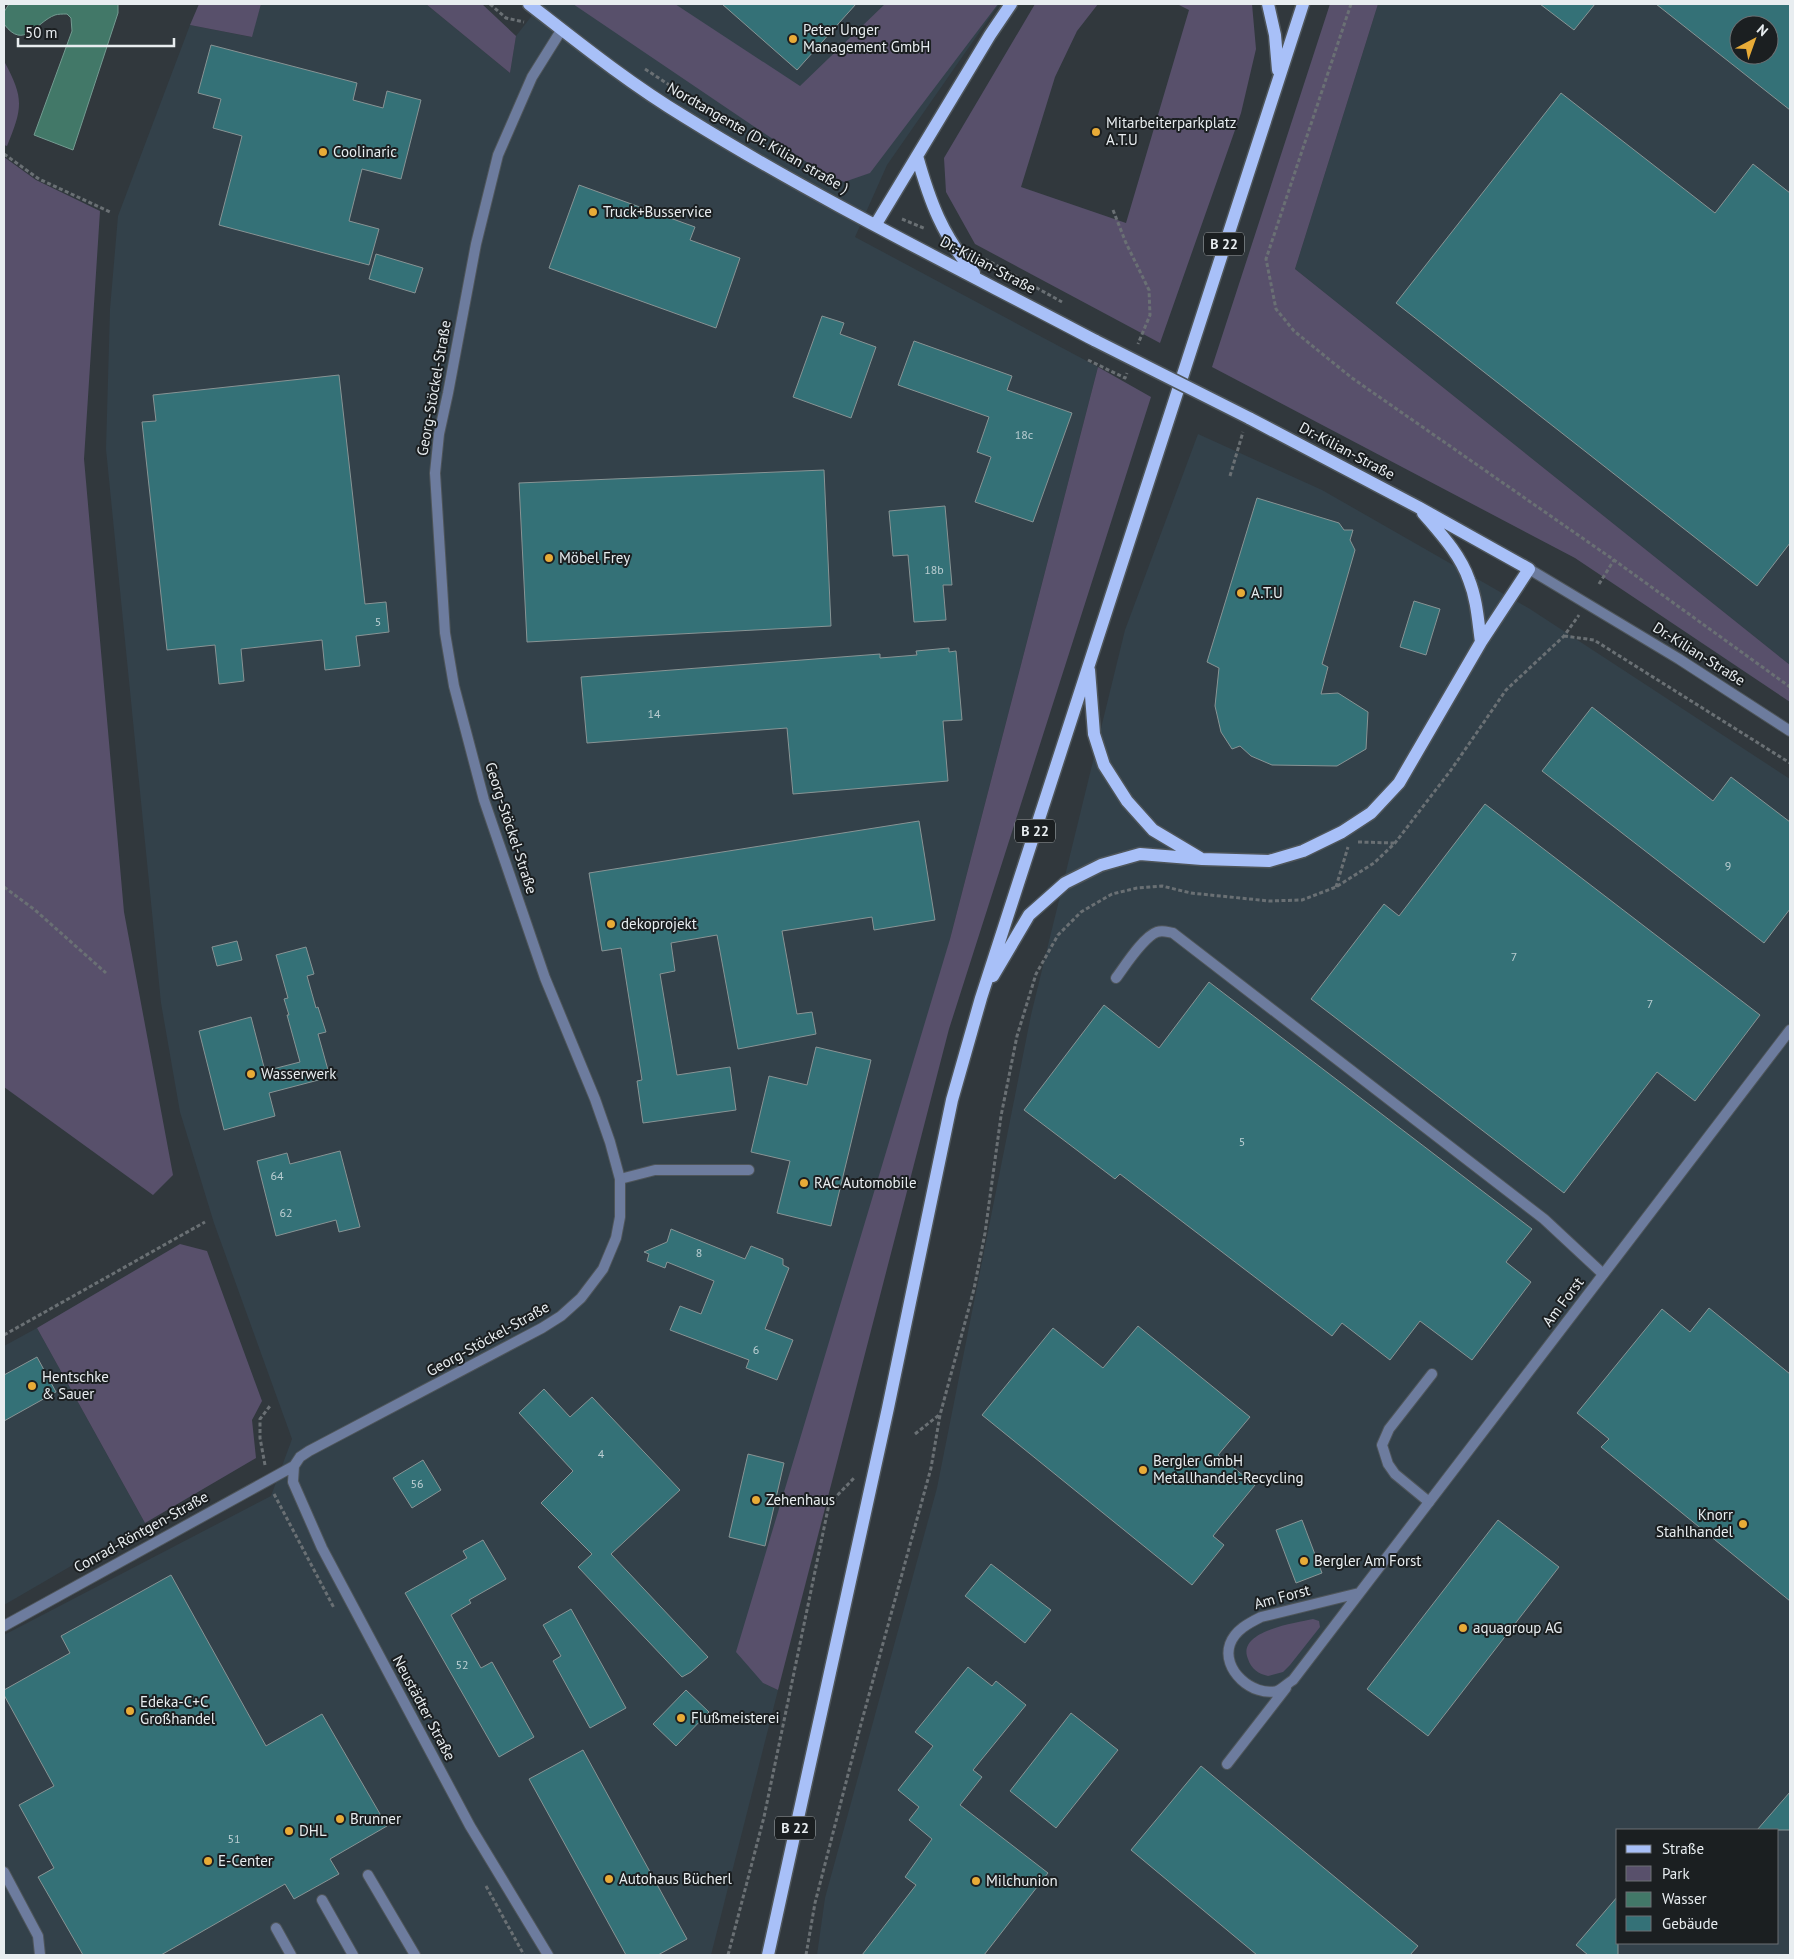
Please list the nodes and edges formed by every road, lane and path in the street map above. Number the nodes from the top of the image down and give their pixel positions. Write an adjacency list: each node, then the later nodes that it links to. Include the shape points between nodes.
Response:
1 (529, 4): 6 (main road, Nordtangente (Dr. Kilian straße ))
2 (1011, 4): 11 (main road)
3 (1268, 4): 8 (main road)
4 (1303, 4): 8 (main road, B 22)
5 (1351, 4): 26 (path, via 1266,259 1276,309 1294,331 1352,378)
6 (562, 29): 15 (main road, Nordtangente (Dr. Kilian straße ), via 683,116 789,179); 45 (street, Georg-Stöckel-Straße, via 532,77 498,155 476,244 439,434 435,473 445,633 454,686 481,791 545,978 610,1142)
7 (645, 68): 9 (path)
8 (1279, 75): 32 (main road, B 22)
9 (694, 101)
10 (4, 154): 14 (path, via 39,179)
11 (917, 156): 13 (main road); 16 (main road, via 936,215)
12 (1113, 210): 20 (path, via 1149,290 1150,315)
13 (884, 211): 15 (main road); 16 (path)
14 (110, 212)
15 (876, 224): 18 (main road, Dr.-Kilian-Straße)
16 (948, 238): 18 (main road)
17 (983, 258): 19 (path)
18 (978, 278): 23 (main road, Dr.-Kilian-Straße, bridge)
19 (1069, 306)
20 (1136, 351)
21 (1088, 360): 22 (path, via 1125,378)
22 (1128, 369)
23 (1246, 424): 24 (path); 25 (main road, Dr.-Kilian-Straße)
24 (1230, 476)
25 (1418, 507): 27 (main road, Dr.-Kilian-Straße); 31 (main road, via 1460,560 1476,604)
26 (1614, 560): 28 (path); 33 (path)
27 (1529, 568): 31 (main road); 34 (street, Dr.-Kilian-Straße)
28 (1599, 584)
29 (1579, 615): 30 (path)
30 (1564, 636): 35 (path, via 1594,640); 36 (path, via 1506,690)
31 (1481, 642): 37 (main road, via 1400,783 1371,813 1303,851 1269,861)
32 (1088, 664): 37 (main road, via 1094,734 1104,765 1127,801 1153,830); 42 (main road, B 22)
33 (1790, 687)
34 (1790, 731)
35 (1790, 763)
36 (1395, 843): 39 (path, via 1374,864); 39 (path, via 1350,842)
37 (1202, 859): 42 (main road, via 1140,854 1101,865 1065,883 1030,915)
38 (4, 887): 40 (path, via 35,910)
39 (1336, 887): 51 (path, via 1302,900 1269,901 1191,893 1162,886 1137,888 1112,894 1081,912 1058,935 1036,974 1017,1036 1000,1116 985,1233 974,1289)
40 (106, 974)
41 (1116, 978): 47 (street, via 1156,932 1173,933 1544,1219)
42 (981, 998): 71 (main road, B 22, via 952,1100)
43 (1790, 1030): 47 (street, Am Forst)
44 (749, 1170): 45 (street, via 655,1170)
45 (620, 1179): 53 (street, Georg-Stöckel-Straße, via 620,1217 616,1238 603,1269 581,1298 561,1316 309,1451)
46 (205, 1222): 48 (path)
47 (1604, 1274): 56 (street, Am Forst)
48 (4, 1335)
49 (1432, 1374): 56 (street, via 1389,1429 1382,1445 1395,1474)
50 (270, 1406): 55 (path, via 260,1419)
51 (940, 1415): 52 (path); 72 (path, via 931,1468 859,1734 816,1902)
52 (915, 1434)
53 (294, 1466): 55 (street, Conrad-Röntgen-Straße); 69 (street, Neustädter Straße, via 292,1482 295,1492 322,1548 470,1826)
54 (854, 1477): 70 (path, via 829,1504 764,1816)
55 (267, 1480): 58 (street, Conrad-Röntgen-Straße)
56 (1429, 1502): 57 (street, Am Forst)
57 (1359, 1593): 59 (street, Am Forst); 59 (street, Am Forst, via 1261,1617 1238,1632 1230,1645 1230,1659 1235,1672 1247,1685 1264,1691 1278,1690)
58 (4, 1626)
59 (1293, 1680): 60 (street, Am Forst)
60 (1227, 1764)
61 (4, 1872): 65 (street, via 38,1936)
62 (368, 1875): 68 (street)
63 (322, 1900): 67 (street)
64 (276, 1928): 66 (street)
65 (40, 1955)
66 (291, 1955)
67 (353, 1955)
68 (415, 1955)
69 (548, 1955)
70 (728, 1955)
71 (768, 1955)
72 (806, 1955)

